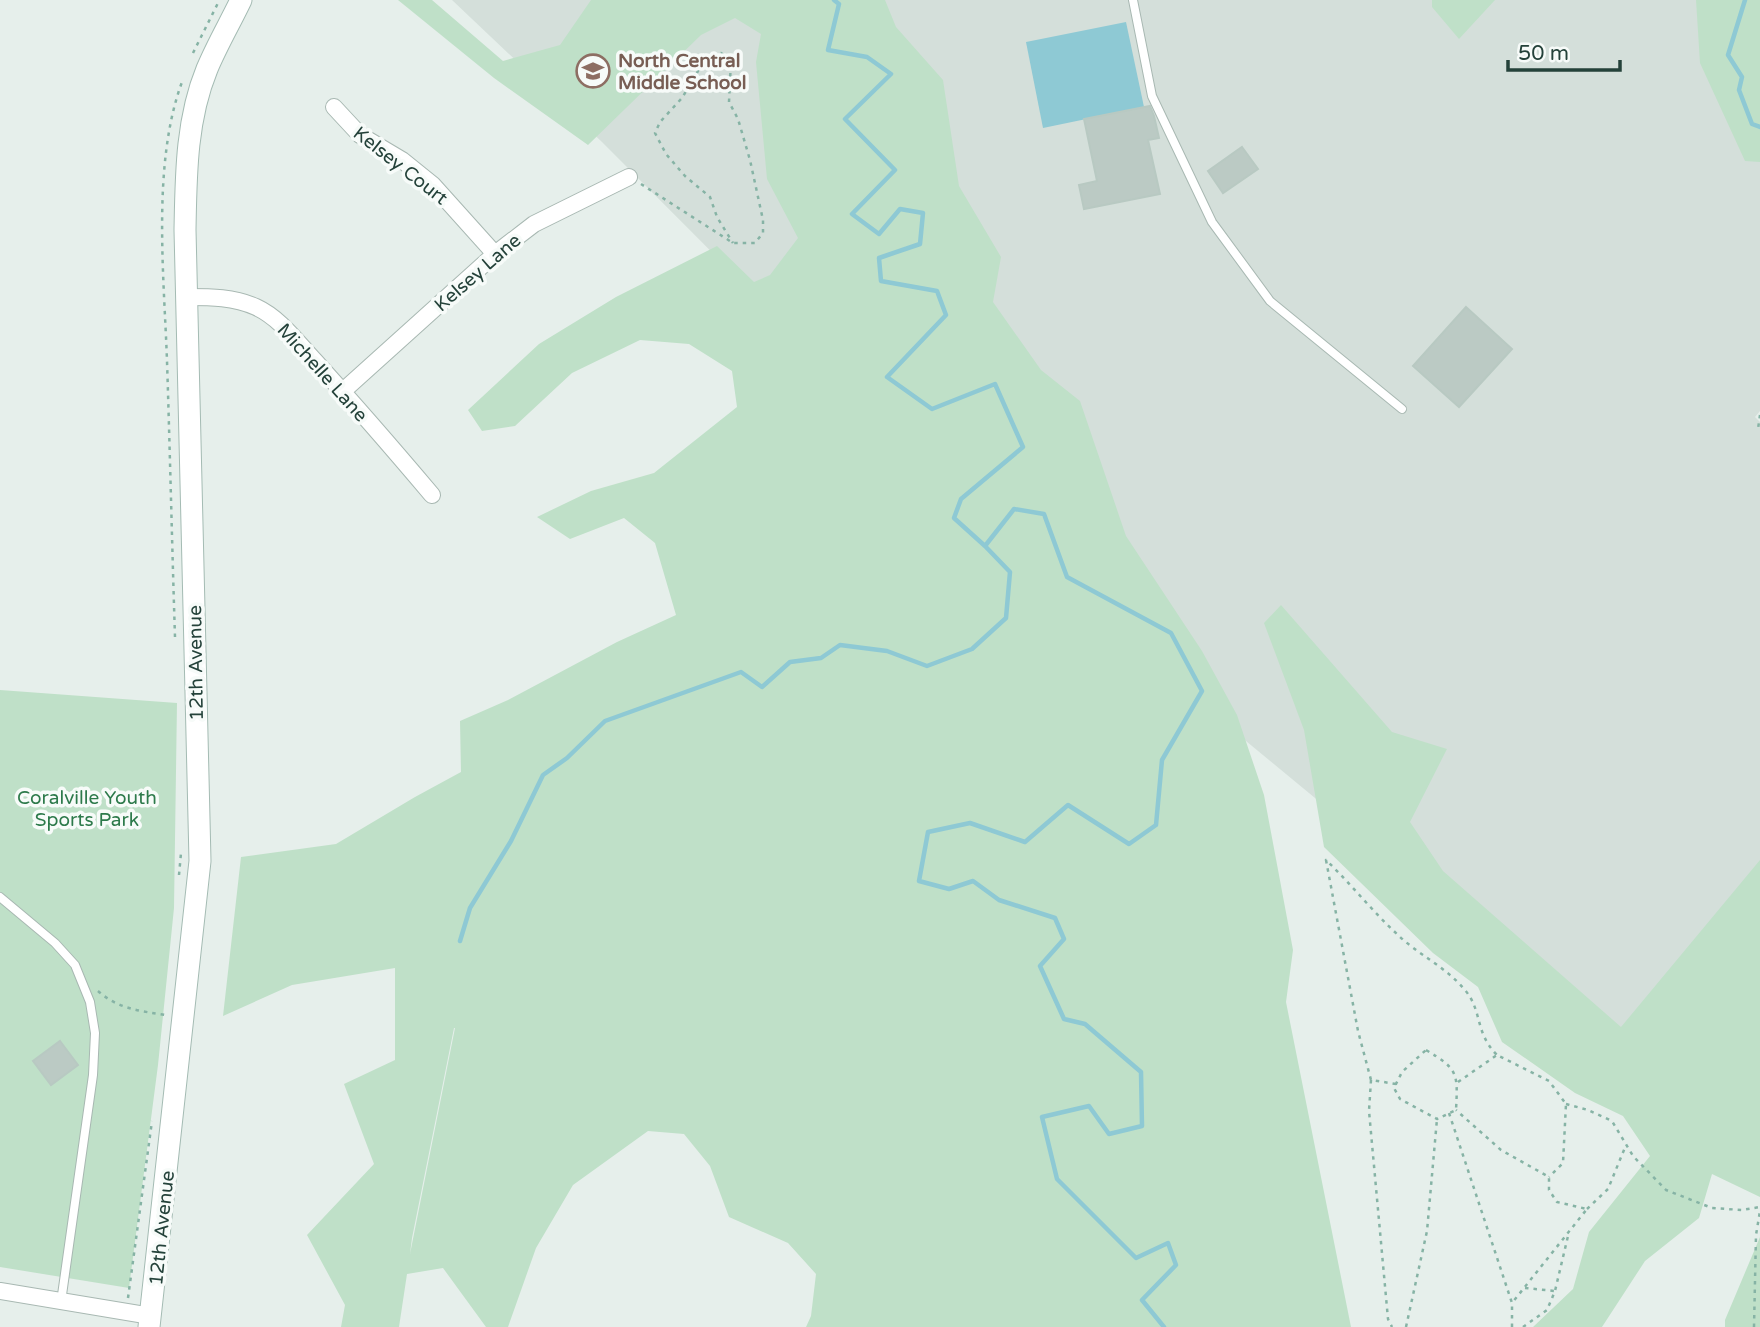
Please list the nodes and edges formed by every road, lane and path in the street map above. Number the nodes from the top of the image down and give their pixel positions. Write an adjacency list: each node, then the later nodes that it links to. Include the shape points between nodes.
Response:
1 (1133, 0): 11 (lane, via 1152,96 1212,222 1270,301)
2 (236, 1): 3 (path); 9 (street, 12th Avenue, via 206,70 190,132)
3 (190, 59)
4 (183, 80): 15 (path, via 174,101 164,164)
5 (334, 107): 8 (street, Kelsey Court, via 360,135 433,185)
6 (629, 177): 7 (path); 8 (street, Kelsey Lane, via 534,224)
7 (733, 243): 7 (path, via 755,243 763,233 763,220 750,160 729,102 731,60 721,53 707,56 655,133 684,176 710,197)
8 (495, 254): 10 (street, Kelsey Lane)
9 (187, 297): 10 (street, Michelle Lane, via 219,297 257,308 277,320); 39 (street, 12th Avenue, via 200,861)
10 (342, 391): 14 (street, Michelle Lane)
11 (1402, 410)
12 (1760, 415): 13 (path)
13 (1760, 431)
14 (432, 495)
15 (176, 643)
16 (181, 848): 17 (path)
17 (178, 884)
18 (0, 897): 37 (lane, via 75,965 90,1002 95,1033)
19 (1497, 1055): 20 (path, via 1486,1044 1475,1005 1464,988 1397,935 1326,860); 21 (path); 23 (path, via 1549,1081)
20 (1371, 1080): 22 (path); 40 (path, via 1369,1111)
21 (1458, 1082): 22 (path, via 1449,1064 1426,1050); 24 (path)
22 (1396, 1084): 27 (path, via 1399,1099)
23 (1566, 1104): 28 (path, via 1612,1121); 29 (path, via 1563,1163)
24 (1456, 1110): 25 (path); 29 (path, via 1501,1150)
25 (1449, 1113): 27 (path); 38 (path)
26 (153, 1116): 36 (path)
27 (1437, 1119): 41 (path, via 1427,1231)
28 (1626, 1145): 30 (path, via 1608,1189); 31 (path, via 1666,1190 1712,1208)
29 (1549, 1177): 30 (path, via 1549,1190 1558,1202)
30 (1587, 1209): 32 (path)
31 (1760, 1209): 44 (path)
32 (1569, 1233): 33 (path); 35 (path)
33 (1525, 1288): 35 (path); 38 (path)
34 (0, 1291): 37 (street)
35 (1555, 1292): 43 (path, via 1547,1310)
36 (128, 1296)
37 (61, 1302): 39 (street)
38 (1512, 1303): 42 (path)
39 (150, 1321)
40 (1392, 1327)
41 (1406, 1327)
42 (1512, 1327)
43 (1523, 1327)
44 (1754, 1327)

